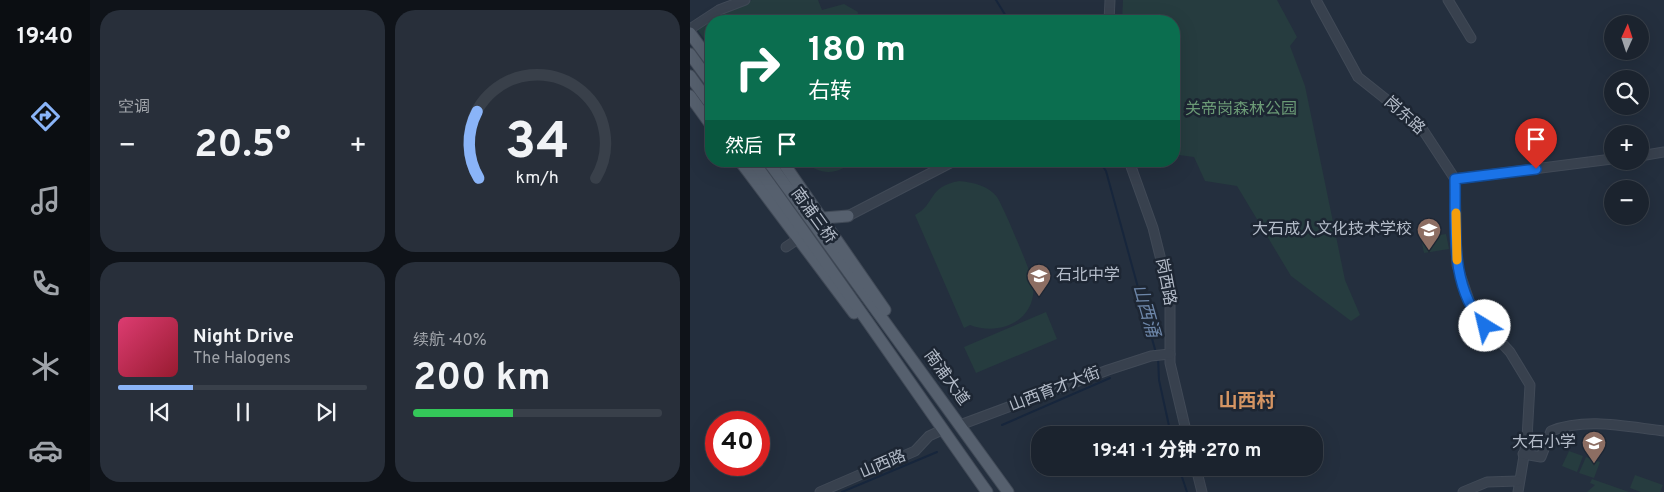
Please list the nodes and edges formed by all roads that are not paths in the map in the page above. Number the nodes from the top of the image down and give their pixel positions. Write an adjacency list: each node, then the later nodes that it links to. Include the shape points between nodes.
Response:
1 (745, 0): 5 (street)
2 (1110, 0): 6 (street)
3 (1316, 0): 29 (street, 岗东路, via 1358,77 1421,128)
4 (1448, 0): 9 (street)
5 (712, 15)
6 (1109, 15)
7 (705, 20): 8 (street)
8 (690, 31): 10 (main road)
9 (1471, 38)
10 (695, 45): 12 (main road)
11 (690, 54): 13 (main road)
12 (705, 56)
13 (705, 75)
14 (690, 76): 16 (main road)
15 (690, 96): 18 (main road)
16 (705, 96)
17 (690, 101): 19 (main road)
18 (705, 116)
19 (705, 117)
20 (1664, 152): 21 (street)
21 (1649, 154)
22 (1604, 160): 29 (street)
23 (744, 167): 33 (main road)
24 (757, 167): 36 (main road, 南浦三桥)
25 (772, 167): 35 (main road, 南浦三桥)
26 (786, 167): 31 (main road)
27 (942, 167): 30 (street)
28 (1131, 167): 37 (street, 岗西路, via 1153,228 1170,296)
29 (1455, 179): 44 (street, via 1457,265 1473,312 1510,352 1530,385)
30 (848, 216): 31 (main road); 32 (main road)
31 (823, 218): 32 (main road)
32 (836, 238): 38 (main road, via 871,287)
33 (798, 239): 34 (street); 39 (main road)
34 (786, 247)
35 (858, 283): 38 (main road, 南浦大道)
36 (847, 290): 39 (main road, 南浦大道)
37 (1166, 354): 40 (street, 山西育才大街, via 1108,370); 41 (street, 岗西路)
38 (931, 386): 40 (main road, 南浦大道)
39 (914, 391): 42 (main road, 南浦大道)
40 (960, 425): 49 (main road, 南浦大道)
41 (1185, 426)
42 (942, 430): 47 (street, 山西路, via 929,436 915,451); 48 (main road, 南浦大道)
43 (1664, 431): 44 (street, via 1612,424 1575,425 1551,431 1541,458)
44 (1523, 454): 46 (street)
45 (1198, 476): 50 (street)
46 (1518, 481): 51 (street, via 1487,482); 52 (street)
47 (820, 492)
48 (987, 492)
49 (1008, 492)
50 (1202, 492)
51 (1463, 492)
52 (1518, 492)

